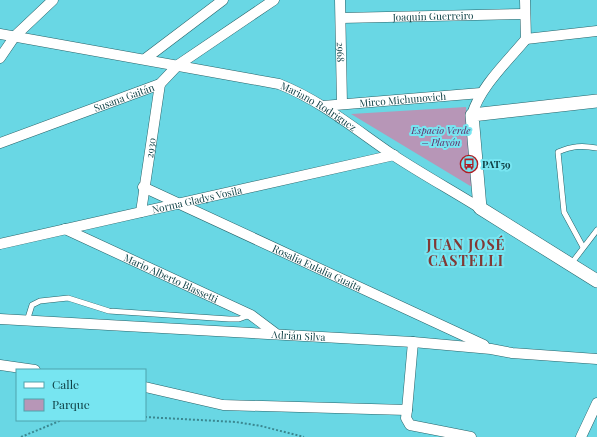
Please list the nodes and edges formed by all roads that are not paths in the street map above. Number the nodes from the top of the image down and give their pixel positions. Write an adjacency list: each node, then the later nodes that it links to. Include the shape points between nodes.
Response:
1 (53, 0): 10 (street)
2 (223, 0): 13 (street)
3 (274, 0): 14 (street, Susana Gaitán)
4 (340, 0): 7 (street, 2968)
5 (525, 0): 6 (street)
6 (525, 14): 7 (street, Joaquín Guerreiro); 11 (street)
7 (341, 18): 18 (street, 2968)
8 (597, 31): 11 (street)
9 (0, 34): 10 (street, Mariano Rodríguez)
10 (15, 36): 12 (street); 13 (street, Mariano Rodríguez)
11 (526, 39): 16 (street)
12 (0, 58)
13 (145, 59): 14 (street, Mariano Rodríguez)
14 (178, 65): 15 (street, Susana Gaitán); 19 (street, Mariano Rodríguez, via 279,84)
15 (160, 84): 21 (street, Susana Gaitán); 24 (street, 2930)
16 (481, 93): 18 (street, Mirco Michunovich); 20 (street)
17 (597, 101): 20 (street)
18 (342, 104): 19 (street, Mirco Michunovich)
19 (324, 106): 23 (street, Mariano Rodríguez)
20 (472, 115): 26 (street)
21 (0, 143)
22 (597, 148): 31 (lane, via 571,146 558,152 564,212)
23 (394, 155): 25 (street, Norma Gladys Vosila); 26 (street, Mariano Rodríguez)
24 (144, 187): 25 (street, Rosalia Eulalia Guaita); 27 (street, 2930)
25 (179, 203): 27 (street, Norma Gladys Vosila); 39 (street, Rosalia Eulalia Guaita)
26 (480, 208): 32 (street, Mariano Rodríguez)
27 (141, 212): 28 (street, Norma Gladys Vosila)
28 (65, 229): 30 (street, Norma Gladys Vosila); 34 (street, Mario Alberto Blassetti)
29 (597, 230): 31 (lane)
30 (0, 244)
31 (584, 247): 32 (lane)
32 (570, 265): 33 (street, Mariano Rodríguez)
33 (597, 281)
34 (251, 314): 36 (lane, via 239,319 229,319 108,311 68,298 54,298 32,305); 37 (street, Mario Alberto Blassetti)
35 (0, 319): 36 (street, Adrián Silva)
36 (27, 321): 37 (street, Adrián Silva)
37 (275, 333): 38 (street, Adrián Silva)
38 (413, 342): 39 (street, Adrián Silva); 45 (street)
39 (491, 348): 40 (street, Adrián Silva, via 512,353)
40 (597, 359)
41 (0, 365): 42 (street)
42 (28, 369)
43 (146, 387): 45 (street, via 223,405)
44 (597, 403): 47 (street)
45 (407, 410): 46 (street, via 406,418 410,424)
46 (471, 437)
47 (581, 437)

